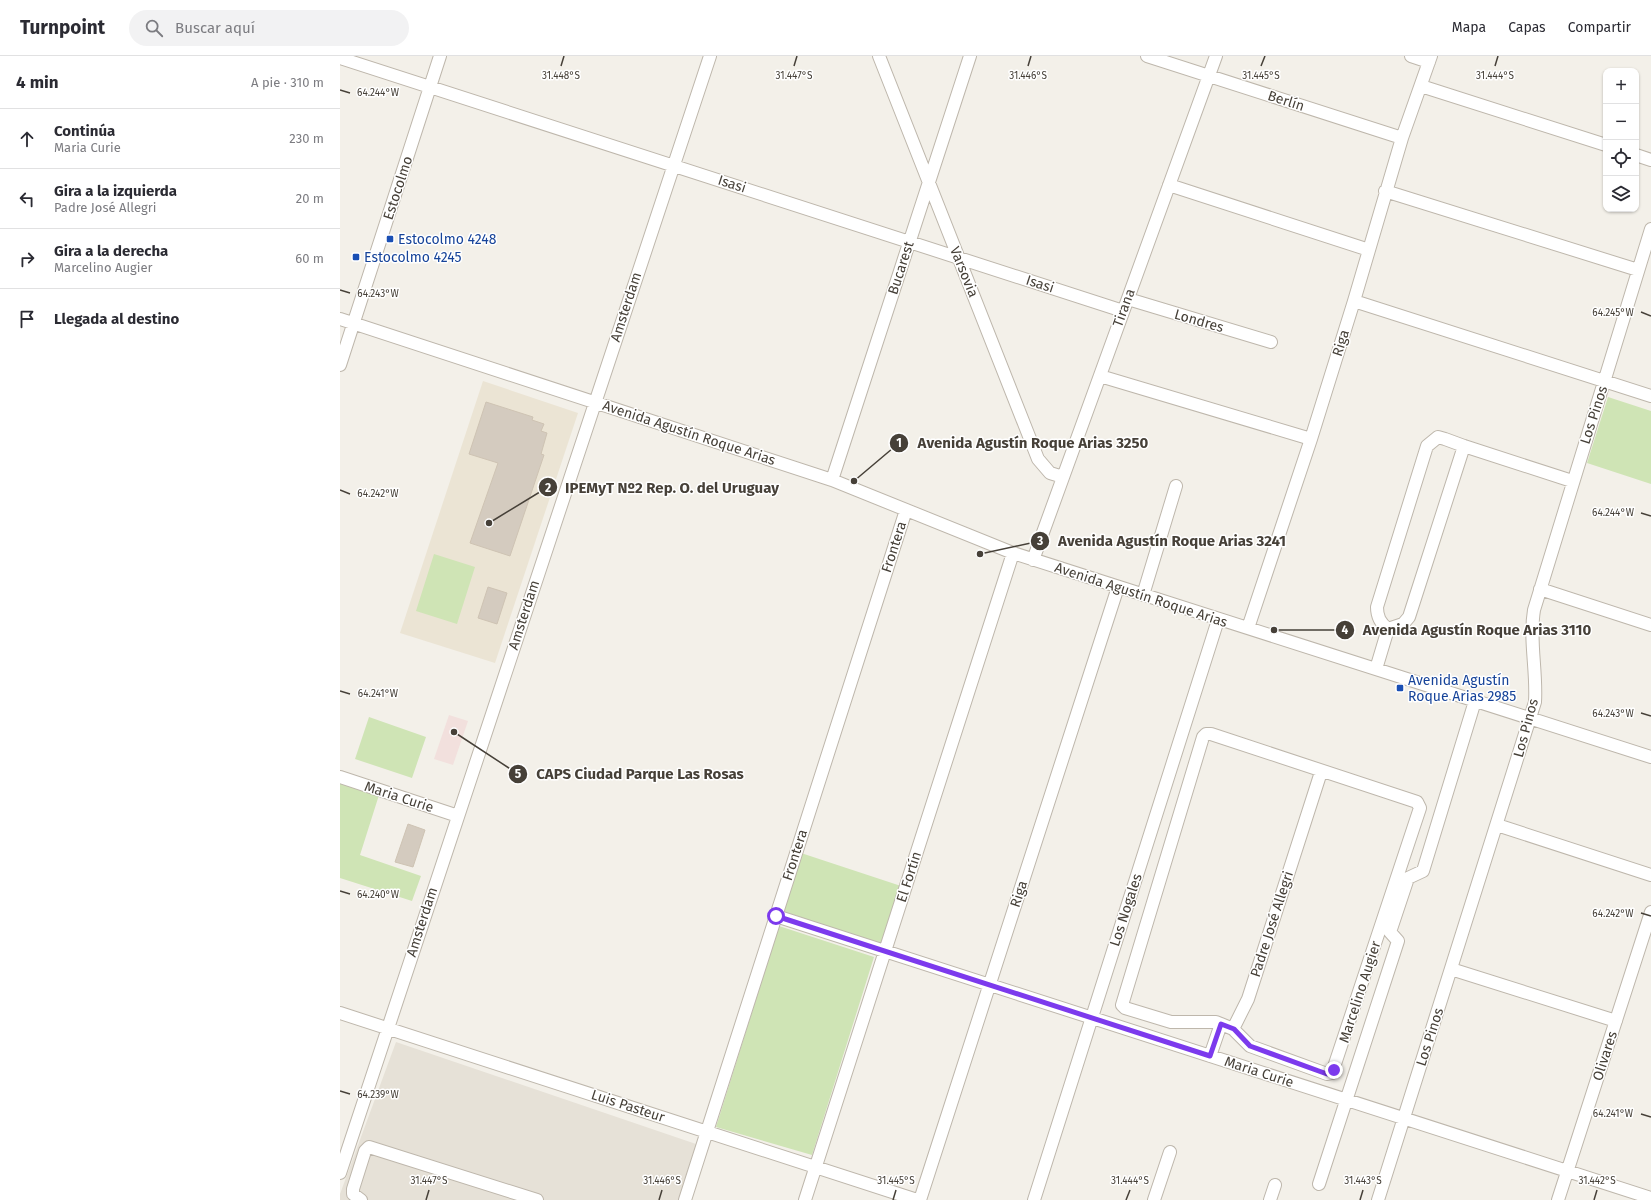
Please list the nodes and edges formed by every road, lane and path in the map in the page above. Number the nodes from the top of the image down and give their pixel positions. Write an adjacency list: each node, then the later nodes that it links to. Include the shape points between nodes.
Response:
1 (440, 56): 12 (street, Estocolmo)
2 (710, 56): 17 (street, Amsterdam)
3 (879, 56): 18 (street, Varsovia)
4 (970, 56): 18 (street, Bucarest)
5 (1147, 56): 10 (street, Berlín)
6 (1216, 56): 10 (street, Tirana)
7 (1411, 56): 9 (street)
8 (340, 58): 12 (street, Isasi)
9 (1430, 59): 11 (street, Riga)
10 (1208, 76): 13 (street, Berlín); 19 (street, Tirana)
11 (1421, 86): 13 (street, Riga); 14 (street)
12 (430, 87): 17 (street, Isasi); 30 (street, Estocolmo)
13 (1402, 138): 20 (street, Riga)
14 (1603, 144)
15 (1639, 156): 16 (street)
16 (1651, 160)
17 (674, 165): 22 (street, Isasi); 36 (street, Amsterdam)
18 (929, 182): 22 (street, Bucarest); 24 (street, Varsovia)
19 (1169, 185): 23 (street); 26 (street, Tirana)
20 (1385, 191): 23 (street, Riga); 25 (street)
21 (1651, 229): 25 (street, Los Pinos)
22 (910, 242): 24 (street, Isasi); 40 (street, Bucarest)
23 (1369, 250): 27 (street, Riga)
24 (959, 258): 28 (street, Isasi); 39 (street, Varsovia, via 1038,459 1050,473)
25 (1638, 270): 34 (street, Los Pinos)
26 (1128, 299): 28 (street, Tirana); 31 (street, Londres)
27 (1354, 300): 34 (street); 37 (street, Riga)
28 (1123, 311): 33 (street, Tirana)
29 (340, 319): 30 (street, Avenida Agustín Roque Arias)
30 (354, 323): 32 (street, Estocolmo); 36 (street, Avenida Agustín Roque Arias)
31 (1271, 342)
32 (340, 365)
33 (1100, 376): 37 (street); 39 (street, Tirana)
34 (1605, 381): 35 (street); 41 (street, Los Pinos)
35 (1651, 396)
36 (595, 402): 40 (street, Avenida Agustín Roque Arias); 59 (street, Amsterdam)
37 (1311, 439): 51 (street, Riga)
38 (1464, 446): 41 (street); 52 (street, via 1409,617 1403,624); 52 (street, via 1438,437 1427,446 1377,607 1377,617)
39 (1063, 477): 45 (street, Tirana)
40 (832, 480): 43 (street, Avenida Agustín Roque Arias)
41 (1572, 481): 47 (street, Los Pinos)
42 (1176, 486): 48 (street)
43 (906, 510): 44 (street, Avenida Agustín Roque Arias); 63 (street, Frontera)
44 (1013, 553): 45 (street, Avenida Agustín Roque Arias); 64 (street, El Fortín)
45 (1033, 560): 46 (street, Avenida Agustín Roque Arias)
46 (1118, 587): 48 (street, Avenida Agustín Roque Arias); 66 (street, Riga)
47 (1540, 590): 50 (street); 55 (street, Los Pinos, via 1532,622 1536,688)
48 (1143, 595): 49 (street, Avenida Agustín Roque Arias)
49 (1218, 620): 51 (street, Avenida Agustín Roque Arias); 68 (street, Los Nogales)
50 (1651, 625)
51 (1248, 628): 53 (street, Avenida Agustín Roque Arias)
52 (1388, 629): 53 (street)
53 (1376, 669): 54 (street, Avenida Agustín Roque Arias)
54 (1476, 701): 55 (street, Avenida Agustín Roque Arias); 74 (street, via 1423,871 1408,878 1401,898 1390,932 1398,941)
55 (1530, 719): 56 (street, Avenida Agustín Roque Arias); 60 (street, Los Pinos)
56 (1651, 757)
57 (1321, 772): 70 (street, via 1211,734 1206,734 1203,738 1122,1005 1171,1022); 72 (street, Padre José Allegri, via 1248,999); 72 (street, Marcelino Augier, via 1417,802 1419,805 1354,1010 1332,1073 1327,1074 1250,1046)
58 (340, 777): 59 (street, Maria Curie)
59 (458, 816): 71 (street, Amsterdam)
60 (1496, 825): 61 (street); 65 (street, Los Pinos)
61 (1651, 875)
62 (1651, 912): 69 (street, Olivares)
63 (776, 916): 64 (street, Maria Curie); 76 (street, Frontera)
64 (885, 951): 66 (street, Maria Curie); 78 (street, El Fortín)
65 (1451, 969): 69 (street); 75 (street, Los Pinos)
66 (989, 985): 68 (street, Maria Curie); 88 (street, Riga)
67 (340, 1013): 71 (street, Luis Pasteur)
68 (1091, 1018): 73 (street, Maria Curie); 89 (street, Los Nogales)
69 (1616, 1021): 79 (street, Olivares)
70 (1221, 1024): 72 (street); 73 (street)
71 (387, 1028): 76 (street, Luis Pasteur); 80 (street, Amsterdam)
72 (1234, 1029)
73 (1210, 1056): 74 (street, Maria Curie)
74 (1346, 1100): 75 (street, Maria Curie); 81 (street)
75 (1404, 1119): 79 (street, Maria Curie); 92 (street, Los Pinos)
76 (707, 1132): 78 (street, Luis Pasteur); 86 (street, Frontera)
77 (1170, 1152): 90 (street)
78 (816, 1167): 87 (street, El Fortín); 88 (street, Luis Pasteur)
79 (1568, 1171): 83 (street, Maria Curie); 93 (street, Olivares)
80 (340, 1173)
81 (1319, 1184)
82 (1275, 1185): 91 (street)
83 (1651, 1198)
84 (361, 1200): 85 (street, via 353,1194 353,1189 365,1151 369,1147)
85 (538, 1200)
86 (685, 1200)
87 (805, 1200)
88 (918, 1200)
89 (1034, 1200)
90 (1154, 1200)
91 (1270, 1200)
92 (1378, 1200)
93 (1558, 1200)

